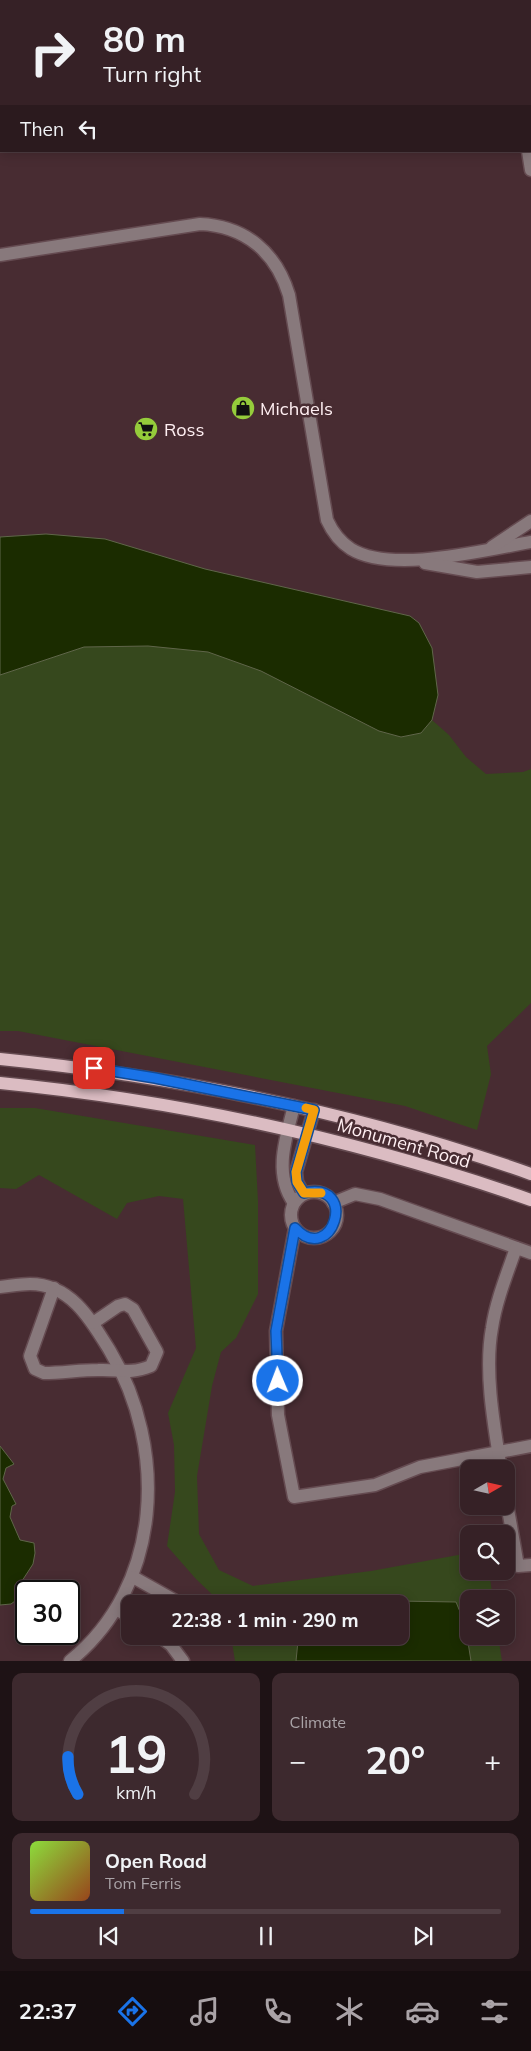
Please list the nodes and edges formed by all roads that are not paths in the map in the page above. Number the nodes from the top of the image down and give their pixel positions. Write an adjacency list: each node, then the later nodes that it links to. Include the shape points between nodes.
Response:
1 (528, 152): 2 (street)
2 (531, 170)
3 (0, 255): 7 (street, via 200,224 215,225 248,237 273,260 283,277 328,522 334,533 350,548 370,557)
4 (531, 521): 6 (street)
5 (531, 542): 6 (street)
6 (488, 549): 7 (street)
7 (412, 562): 8 (street, via 477,572)
8 (531, 567)
9 (0, 1058): 11 (main road, Monument Road, via 94,1068)
10 (0, 1083): 13 (main road, Monument Road, via 147,1102)
11 (294, 1106): 12 (main road, Monument Road); 13 (street)
12 (314, 1110): 14 (street); 15 (main road, Monument Road, via 424,1138)
13 (288, 1129): 14 (main road, Monument Road); 18 (street, via 282,1173 283,1183)
14 (307, 1134): 16 (street, via 296,1172 297,1182); 17 (main road, Monument Road, via 426,1166)
15 (531, 1174)
16 (304, 1193): 18 (street); 19 (street, via 323,1193)
17 (531, 1200)
18 (294, 1203): 20 (street, via 291,1213)
19 (333, 1203): 20 (street, via 335,1223 326,1234 306,1236); 21 (street, via 355,1194 380,1199)
20 (295, 1228): 28 (street, via 276,1331 278,1415 294,1497 376,1485 420,1466)
21 (516, 1248): 22 (street); 28 (street, via 491,1328 491,1386)
22 (531, 1253)
23 (0, 1287): 24 (street, via 30,1284)
24 (54, 1288): 25 (street, via 66,1293); 26 (street, via 30,1356 35,1369 44,1373 100,1369)
25 (93, 1323): 26 (street); 26 (street, via 118,1306 125,1304 133,1309 157,1352 152,1366)
26 (123, 1372): 32 (street, via 137,1410 148,1473 148,1510)
27 (531, 1446): 28 (street)
28 (498, 1452): 29 (street)
29 (499, 1460)
30 (509, 1515): 31 (street, via 518,1566)
31 (531, 1565)
32 (133, 1577): 33 (street); 34 (street)
33 (165, 1595)
34 (116, 1609): 35 (street); 37 (street)
35 (121, 1612)
36 (177, 1645): 38 (street)
37 (70, 1661)
38 (183, 1661)

